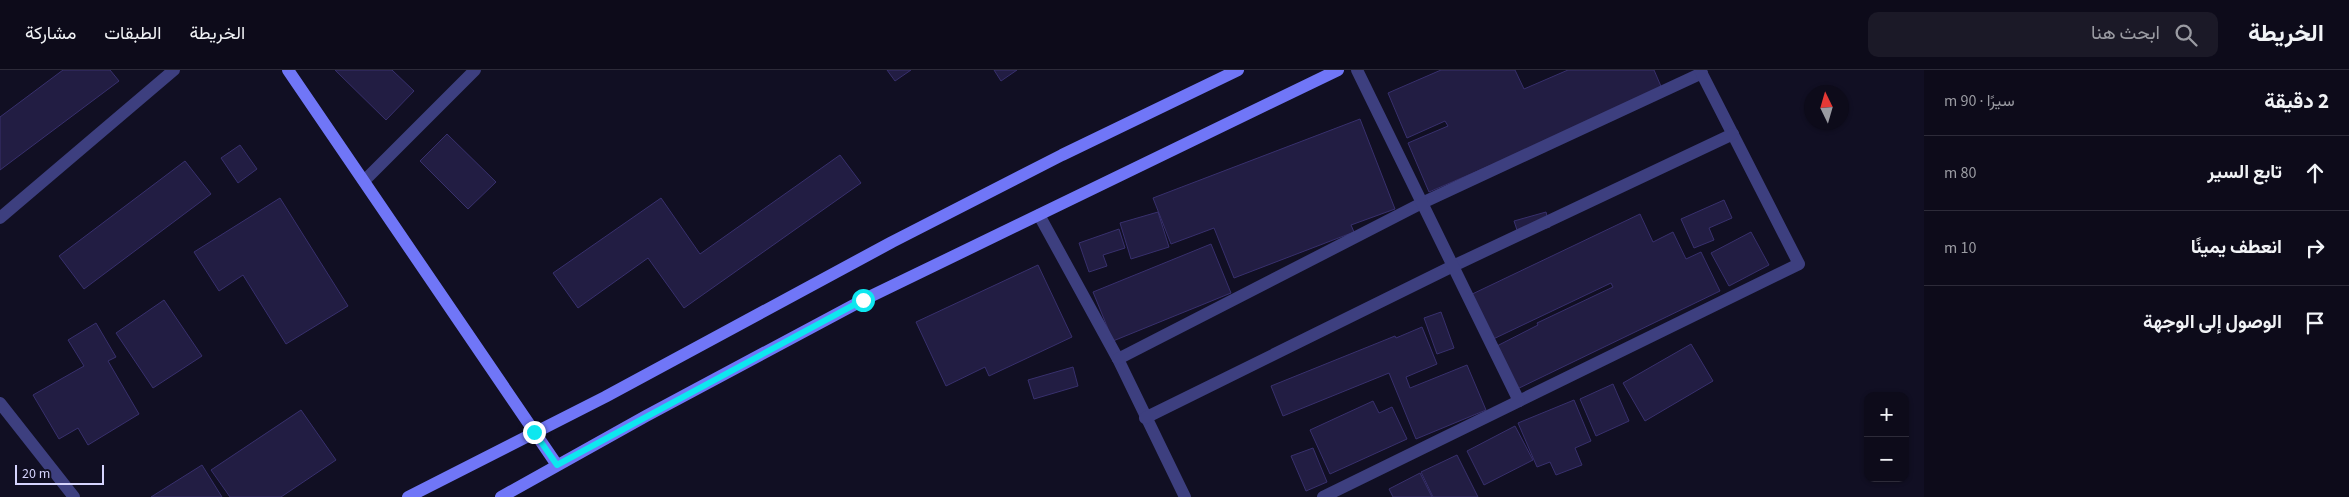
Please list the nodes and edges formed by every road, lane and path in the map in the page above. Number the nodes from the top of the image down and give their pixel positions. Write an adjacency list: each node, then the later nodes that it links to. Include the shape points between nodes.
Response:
1 (174, 70): 12 (street)
2 (288, 70): 9 (main road)
3 (475, 70): 9 (street)
4 (1238, 70): 18 (main road, via 900,237)
5 (1338, 70): 11 (main road)
6 (1356, 70): 10 (street)
7 (1701, 72): 8 (street); 10 (street)
8 (1732, 134): 13 (street); 15 (street, via 1799,264)
9 (364, 181): 18 (main road)
10 (1422, 203): 13 (street); 14 (street)
11 (1039, 215): 14 (street); 19 (main road, via 863,300)
12 (0, 218)
13 (1453, 266): 15 (street); 17 (street)
14 (1118, 359): 17 (street)
15 (1519, 402): 24 (street)
16 (0, 404): 20 (street)
17 (1145, 418): 23 (street)
18 (534, 432): 19 (main road); 21 (main road)
19 (557, 465): 22 (main road)
20 (74, 497)
21 (408, 497)
22 (501, 497)
23 (1185, 497)
24 (1323, 497)

